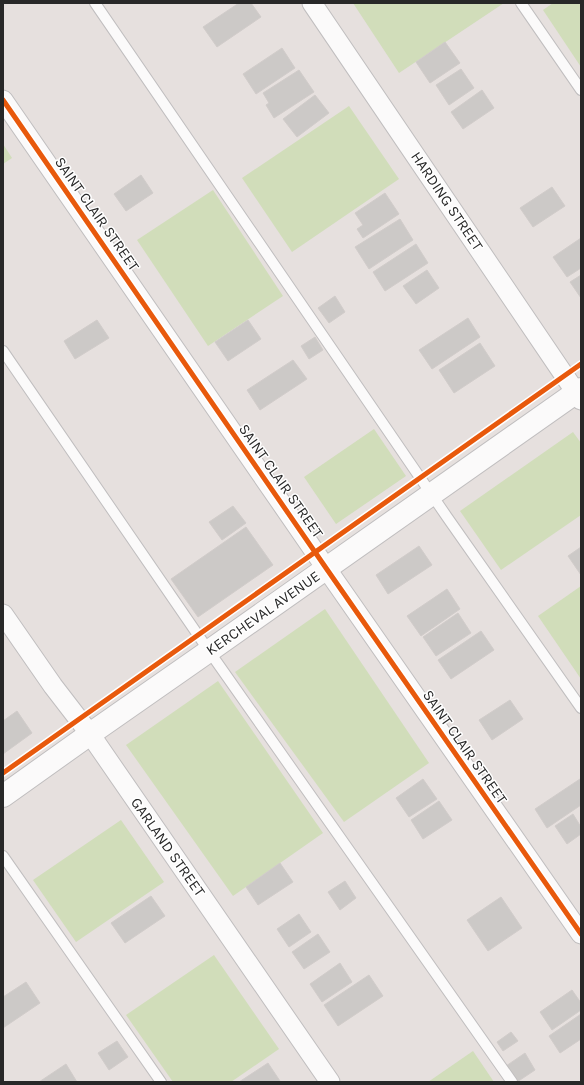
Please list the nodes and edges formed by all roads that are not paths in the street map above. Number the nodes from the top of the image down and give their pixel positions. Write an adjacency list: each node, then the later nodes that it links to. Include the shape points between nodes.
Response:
1 (95, 3): 8 (lane)
2 (312, 3): 7 (street, HARDING STREET)
3 (521, 3): 4 (lane)
4 (581, 90)
5 (3, 100): 9 (street, SAINT CLAIR STREET)
6 (3, 351): 11 (lane)
7 (579, 394): 8 (street, KERCHEVAL AVENUE)
8 (431, 494): 9 (street, KERCHEVAL AVENUE); 12 (lane)
9 (326, 568): 11 (street, KERCHEVAL AVENUE); 16 (street, SAINT CLAIR STREET)
10 (3, 614): 13 (street, GARLAND STREET)
11 (209, 651): 13 (street, KERCHEVAL AVENUE); 19 (lane)
12 (581, 708)
13 (90, 734): 14 (street, KERCHEVAL AVENUE); 18 (street, GARLAND STREET)
14 (3, 796)
15 (3, 856): 17 (lane)
16 (581, 934)
17 (161, 1082)
18 (330, 1082)
19 (512, 1082)

